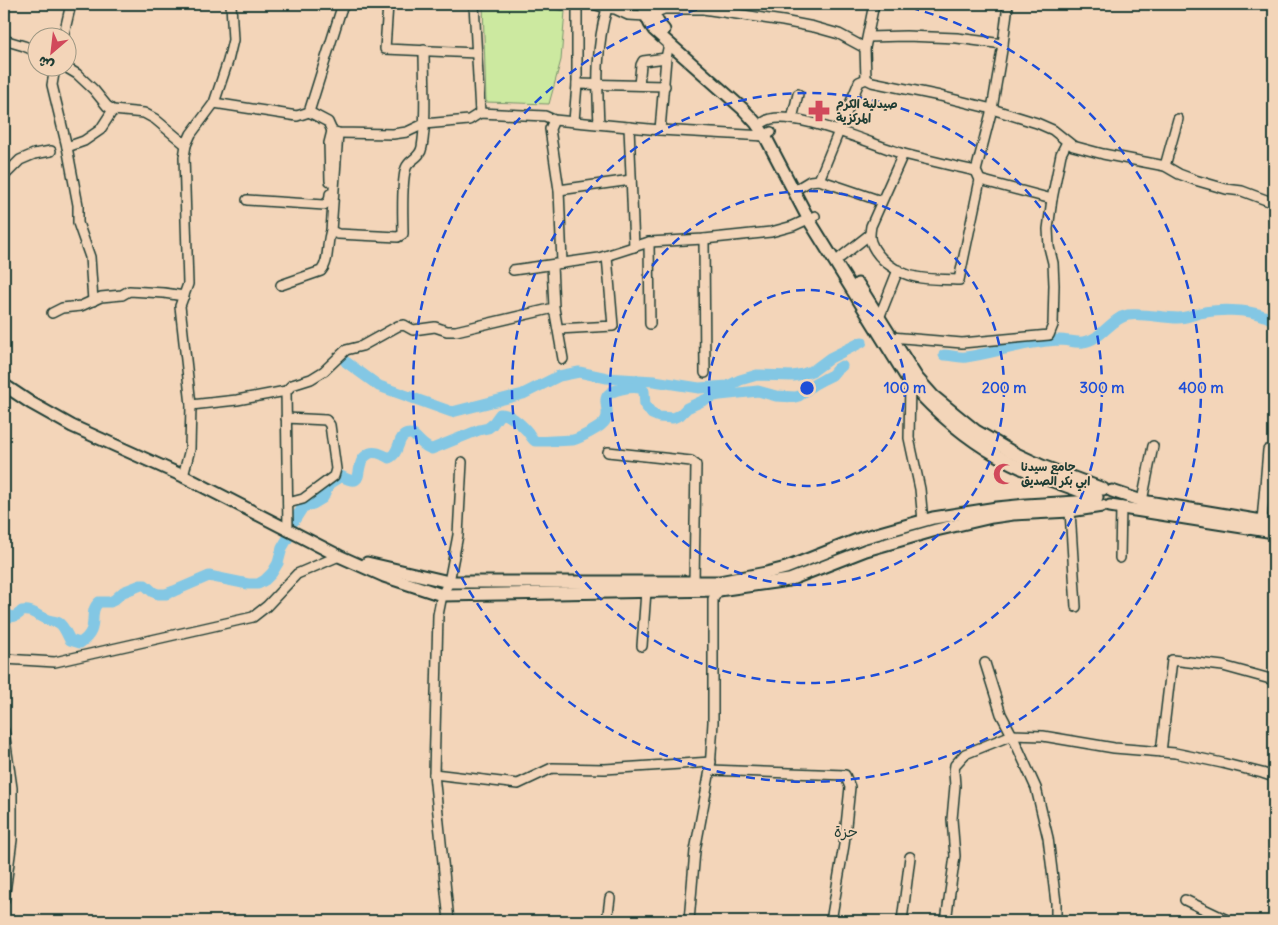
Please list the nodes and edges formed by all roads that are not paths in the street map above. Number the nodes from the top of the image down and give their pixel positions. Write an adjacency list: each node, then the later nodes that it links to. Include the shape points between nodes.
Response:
1 (72, 4): 14 (street)
2 (231, 4): 32 (street, via 233,40)
3 (345, 4): 35 (street, via 340,10)
4 (388, 4): 21 (street, via 385,49)
5 (474, 4): 22 (street)
6 (577, 4): 27 (street)
7 (592, 4): 12 (street)
8 (644, 4): 13 (main road)
9 (874, 4): 15 (street)
10 (1008, 4): 18 (street)
11 (703, 6): 13 (street); 20 (street, via 814,27 838,34)
12 (615, 7): 13 (street, via 628,14); 28 (street, via 602,25)
13 (650, 11): 17 (main road, via 654,30); 45 (main road, via 670,36 755,111)
14 (66, 28)
15 (868, 37): 18 (street, via 957,38); 20 (street)
16 (4, 40): 19 (street)
17 (669, 44): 23 (street); 45 (main road)
18 (1004, 44): 33 (street)
19 (28, 48)
20 (865, 48): 26 (street)
21 (424, 50): 22 (street); 41 (street)
22 (477, 53): 36 (street)
23 (666, 58): 29 (street, via 643,61); 30 (street)
24 (78, 75): 34 (street)
25 (54, 78): 50 (street, via 52,85)
26 (866, 79): 33 (street); 46 (street, via 859,82)
27 (578, 84): 28 (street); 40 (street)
28 (597, 84): 29 (street); 42 (street)
29 (639, 85): 30 (street)
30 (665, 86): 44 (street)
31 (798, 94): 37 (street)
32 (214, 103): 35 (street, via 297,116); 49 (street)
33 (992, 109): 48 (street, via 1053,130); 54 (street)
34 (112, 110): 49 (street, via 149,116); 50 (street, via 100,130)
35 (309, 112): 47 (street, via 328,122)
36 (480, 113): 39 (street, via 545,116); 41 (street, via 470,120)
37 (792, 119): 45 (street, via 769,119); 46 (street)
38 (1178, 119): 53 (street)
39 (554, 120): 40 (street); 60 (street, via 550,129)
40 (574, 121): 42 (street)
41 (424, 124): 47 (street, via 393,134); 66 (street, via 422,150 406,168 403,234 398,238)
42 (599, 124): 43 (street)
43 (629, 127): 44 (street); 56 (street)
44 (660, 130): 45 (street)
45 (767, 130): 59 (main road); 65 (main road)
46 (840, 131): 52 (street); 57 (street)
47 (335, 132): 62 (street, via 329,144 328,203); 66 (street)
48 (1067, 142): 53 (street, via 1103,154); 61 (street, via 1061,154)
49 (186, 145): 78 (street, via 188,284)
50 (67, 147): 79 (street, via 78,223 90,257)
51 (51, 151): 55 (street, via 20,160)
52 (903, 154): 54 (street); 63 (street)
53 (1165, 166): 64 (street, via 1179,174)
54 (976, 170): 58 (street)
55 (4, 176)
56 (631, 180): 60 (street); 70 (street)
57 (819, 180): 59 (street); 63 (street)
58 (980, 180): 61 (street); 76 (street, via 959,280 917,278)
59 (800, 187): 65 (main road)
60 (559, 190): 73 (street)
61 (1052, 199): 85 (street, via 1048,229 1054,325 1049,335 962,343)
62 (246, 200)
63 (881, 201): 67 (street)
64 (1274, 203)
65 (812, 218): 68 (street, via 771,232); 72 (main road); 88 (main road)
66 (331, 231): 77 (street, via 325,267)
67 (869, 235): 72 (street); 76 (street, via 879,255)
68 (704, 239): 69 (street); 87 (street)
69 (649, 242): 70 (street); 83 (street)
70 (634, 247): 71 (street)
71 (607, 256): 73 (street); 84 (street, via 613,326)
72 (841, 257): 82 (main road)
73 (562, 263): 74 (street)
74 (552, 265): 75 (street); 80 (street)
75 (513, 270)
76 (898, 270): 82 (street)
77 (281, 285)
78 (184, 296): 79 (street, via 128,291); 91 (street, via 180,306)
79 (93, 301): 81 (street)
80 (554, 308): 84 (street); 90 (street, via 456,331 435,327 413,330 404,325 398,326 362,346 346,350 324,371 292,385)
81 (52, 313)
82 (879, 318): 85 (main road)
83 (650, 324)
84 (558, 329): 86 (street)
85 (891, 338): 98 (main road, via 933,396 976,431 1012,452 1072,478)
86 (563, 359)
87 (705, 372)
88 (910, 383): 98 (main road, via 926,401 997,456); 102 (street, via 909,438)
89 (4, 385): 97 (main road, via 72,426)
90 (286, 391): 91 (street); 92 (street)
91 (191, 405): 97 (street, via 190,449)
92 (286, 418): 100 (street); 100 (street, via 326,420 330,425 336,469 334,476 303,499)
93 (1153, 446): 99 (street)
94 (1268, 450): 103 (street)
95 (608, 452): 110 (street, via 691,461 696,465)
96 (462, 462): 109 (street, via 458,536)
97 (183, 476): 105 (main road)
98 (1106, 500): 99 (main road, via 1128,497); 101 (main road); 102 (main road, via 1006,506); 106 (main road); 108 (street)
99 (1142, 500): 103 (main road)
100 (288, 503): 105 (street)
101 (1070, 511): 111 (main road, via 992,516 866,550 789,580); 114 (street)
102 (923, 521): 111 (main road, via 862,538 786,568)
103 (1262, 521): 104 (main road)
104 (1274, 523)
105 (288, 530): 107 (main road)
106 (1274, 532)
107 (339, 556): 109 (main road); 113 (main road, via 384,576); 116 (street, via 297,574 253,617 55,662)
108 (1120, 558)
109 (449, 582): 110 (main road); 113 (street)
110 (694, 582): 111 (main road)
111 (713, 588): 112 (main road); 122 (street)
112 (646, 591): 113 (main road); 115 (street)
113 (442, 595): 123 (street, via 438,615)
114 (1076, 607)
115 (642, 646)
116 (4, 658)
117 (985, 663): 120 (street, via 1001,714)
118 (1274, 680): 121 (street, via 1223,666 1172,660)
119 (4, 731): 127 (street, via 12,788 12,840)
120 (1012, 734): 121 (street); 134 (street, via 965,754 955,766 954,856); 135 (street, via 1036,788 1048,838)
121 (1161, 752): 124 (street)
122 (711, 766): 123 (street, via 552,768 518,784); 131 (street, via 695,851); 132 (street, via 845,774 850,786)
123 (434, 774): 129 (street)
124 (1274, 777)
125 (910, 857): 133 (street)
126 (610, 898): 130 (street)
127 (4, 900)
128 (1185, 900): 136 (street)
129 (450, 921)
130 (607, 921)
131 (689, 921)
132 (832, 921)
133 (902, 921)
134 (946, 921)
135 (1056, 921)
136 (1230, 921)

